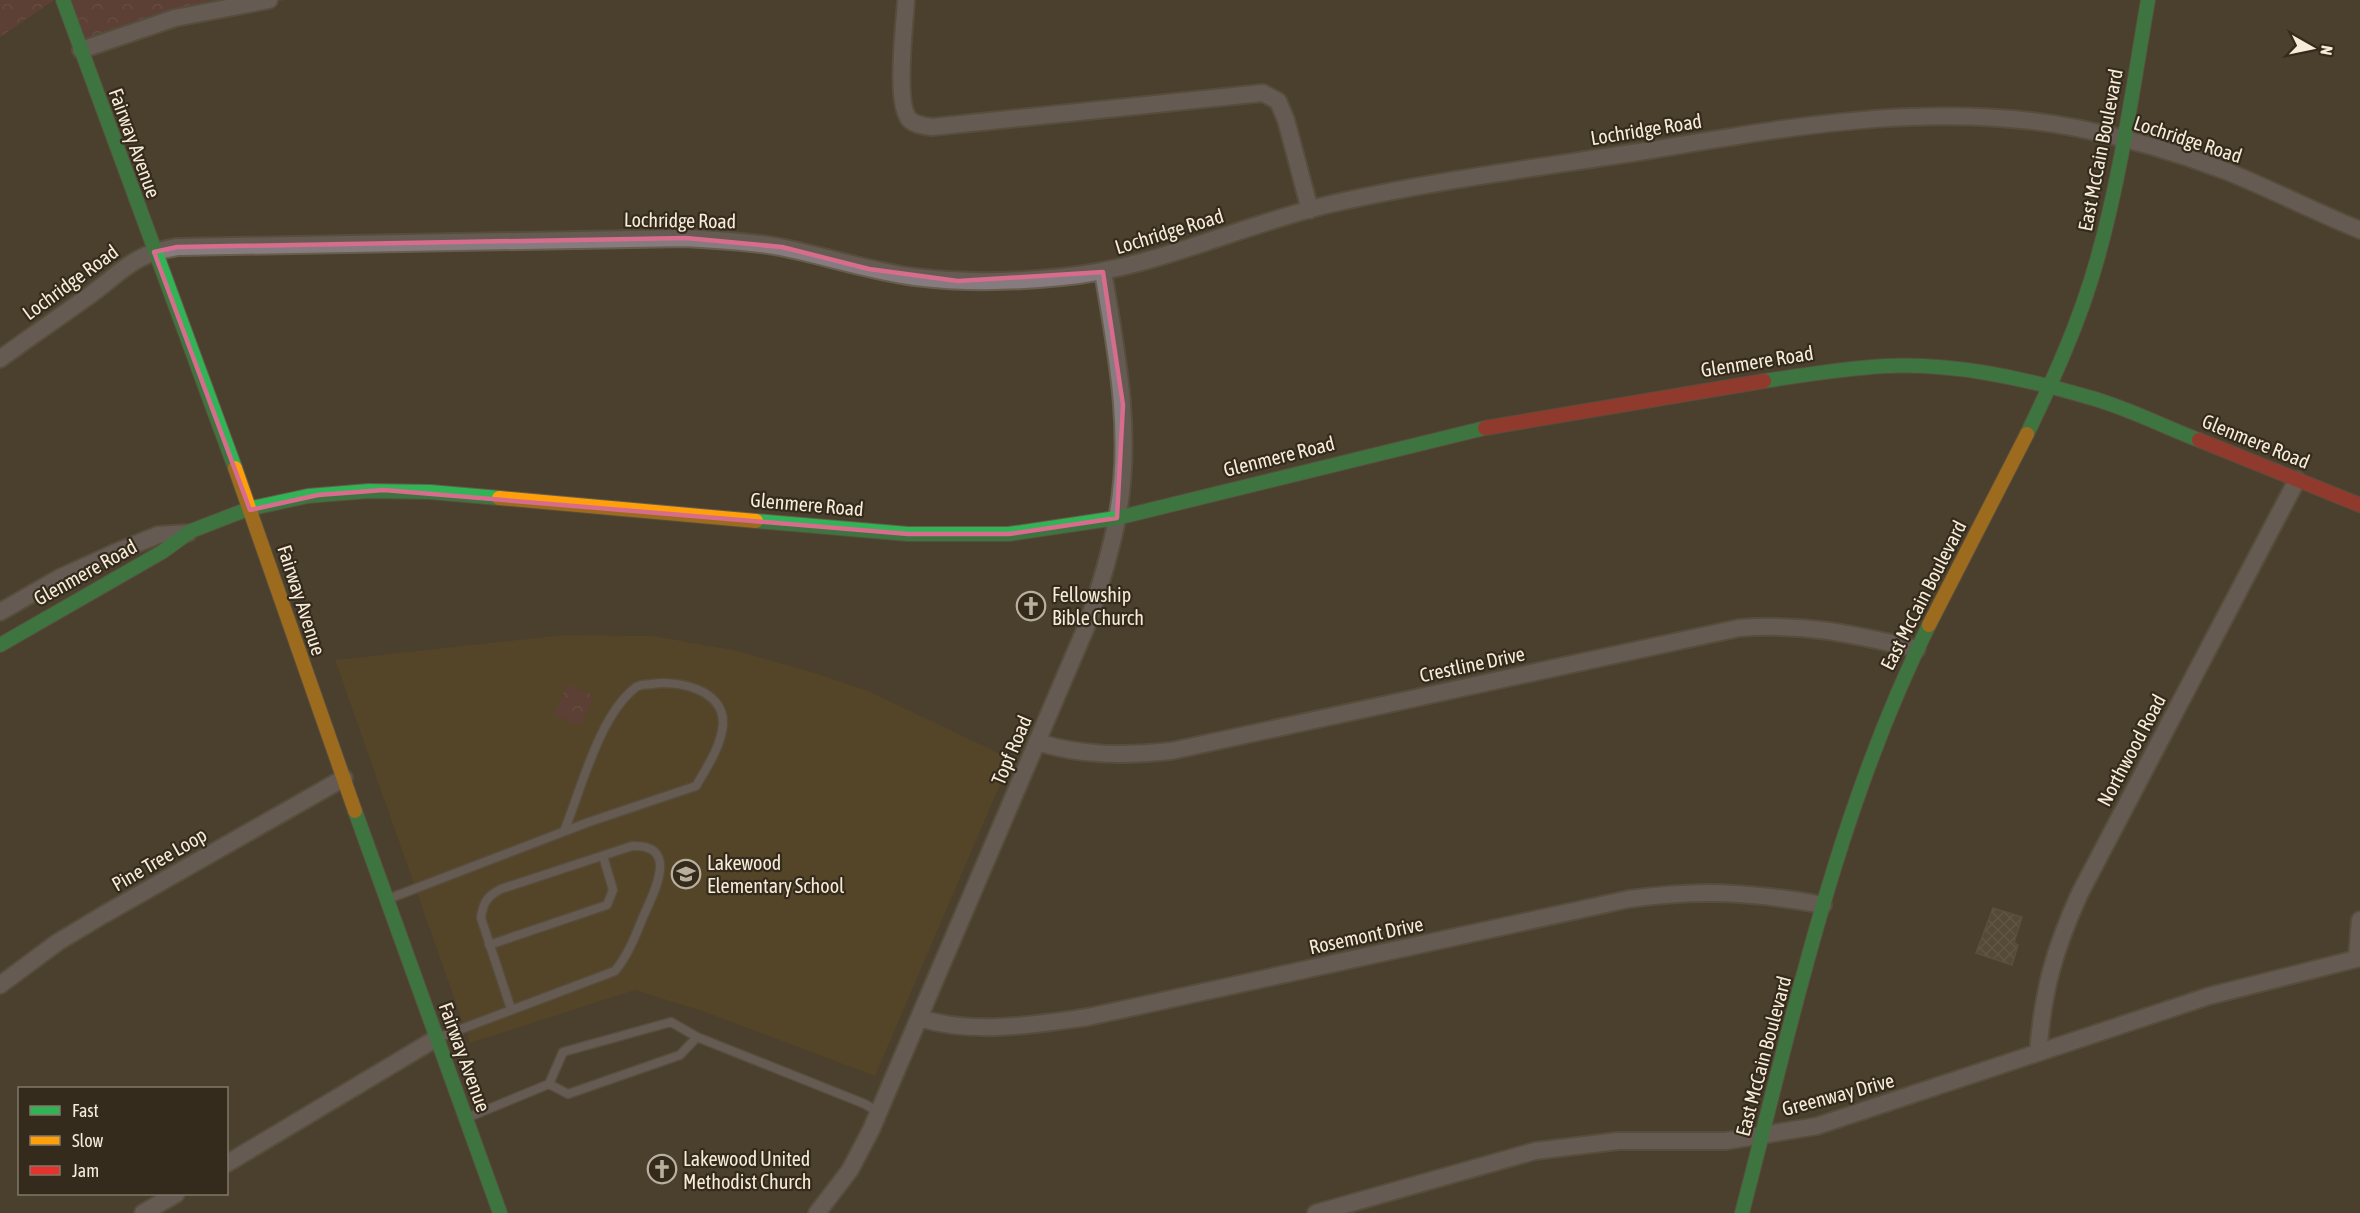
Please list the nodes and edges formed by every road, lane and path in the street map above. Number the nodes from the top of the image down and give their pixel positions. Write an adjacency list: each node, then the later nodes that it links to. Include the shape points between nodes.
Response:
1 (63, 0): 5 (street, Fairway Avenue)
2 (269, 0): 5 (street, via 175,18)
3 (906, 0): 7 (street, via 902,102 910,120 932,127 1263,93 1278,101 1286,120)
4 (2148, 0): 6 (street, East McCain Boulevard)
5 (81, 50): 9 (street, Fairway Avenue)
6 (2123, 140): 7 (street, Lochridge Road, via 2058,125 1979,116 1916,115 1822,122 1402,189); 8 (street, Lochridge Road, via 2177,153 2228,172); 12 (street, East McCain Boulevard, via 2096,263 2071,337)
7 (1310, 210): 10 (street, Lochridge Road, via 1172,255)
8 (2360, 230)
9 (154, 252): 10 (street, Lochridge Road, via 177,247 686,238 739,241 869,269 958,281); 11 (street, Lochridge Road, via 124,266 93,293); 15 (street, Fairway Avenue)
10 (1103, 272): 16 (street, Topf Road, via 1123,405)
11 (0, 358)
12 (2048, 387): 13 (street, Glenmere Road, via 2090,397); 16 (street, Glenmere Road, via 1996,374 1945,368 1888,366 1825,371 1470,431); 20 (street, East McCain Boulevard)
13 (2297, 480): 14 (street, Glenmere Road); 35 (street, Northwood Road, via 2060,936 2046,982)
14 (2360, 505)
15 (250, 510): 16 (street, Glenmere Road, via 318,495 384,490 908,534 1009,534); 17 (street, Glenmere Road); 22 (street, Fairway Avenue)
16 (1117, 518): 21 (street, Topf Road, via 1087,625)
17 (188, 533): 18 (street, Glenmere Road, via 158,535 114,553 61,577); 19 (street, Glenmere Road, via 159,555)
18 (0, 612)
19 (0, 645)
20 (1917, 649): 21 (street, Crestline Drive, via 1816,628 1738,628 1170,751 1079,753); 26 (street, East McCain Boulevard, via 1869,759)
21 (1037, 742): 32 (street, Topf Road)
22 (344, 778): 25 (street, Fairway Avenue); 30 (street, Pine Tree Loop, via 94,920)
23 (564, 831): 23 (lane, via 696,786 715,754 723,722 715,701 693,686 665,682 636,686 614,711); 25 (lane)
24 (603, 856): 28 (lane, via 489,896 481,918); 28 (lane, via 613,890 607,904); 31 (lane, via 632,846 645,846 659,860 660,879 625,959 615,971)
25 (387, 899): 34 (street, Fairway Avenue)
26 (1823, 905): 32 (street, Rosemont Drive, via 1750,893 1669,893 1088,1017 987,1027 952,1027); 39 (street, East McCain Boulevard)
27 (2360, 920): 29 (street)
28 (489, 945): 31 (lane)
29 (2358, 958): 35 (street, Greenway Drive, via 2209,996)
30 (0, 985)
31 (512, 1009): 34 (lane)
32 (919, 1018): 37 (street, Topf Road)
33 (697, 1037): 36 (lane, via 680,1055 568,1094); 36 (lane, via 671,1022 563,1052); 37 (lane)
34 (437, 1038): 38 (street, Fairway Avenue); 40 (street)
35 (2038, 1053): 39 (street, Greenway Drive, via 1818,1126)
36 (549, 1084): 38 (lane)
37 (878, 1112): 44 (street, Topf Road, via 850,1170)
38 (466, 1118): 43 (street, Fairway Avenue)
39 (1762, 1135): 45 (street, Greenway Drive, via 1726,1141 1600,1142 1535,1151); 46 (street, East McCain Boulevard)
40 (228, 1163)
41 (174, 1195): 42 (street)
42 (143, 1213)
43 (500, 1213)
44 (817, 1213)
45 (1316, 1213)
46 (1742, 1213)

